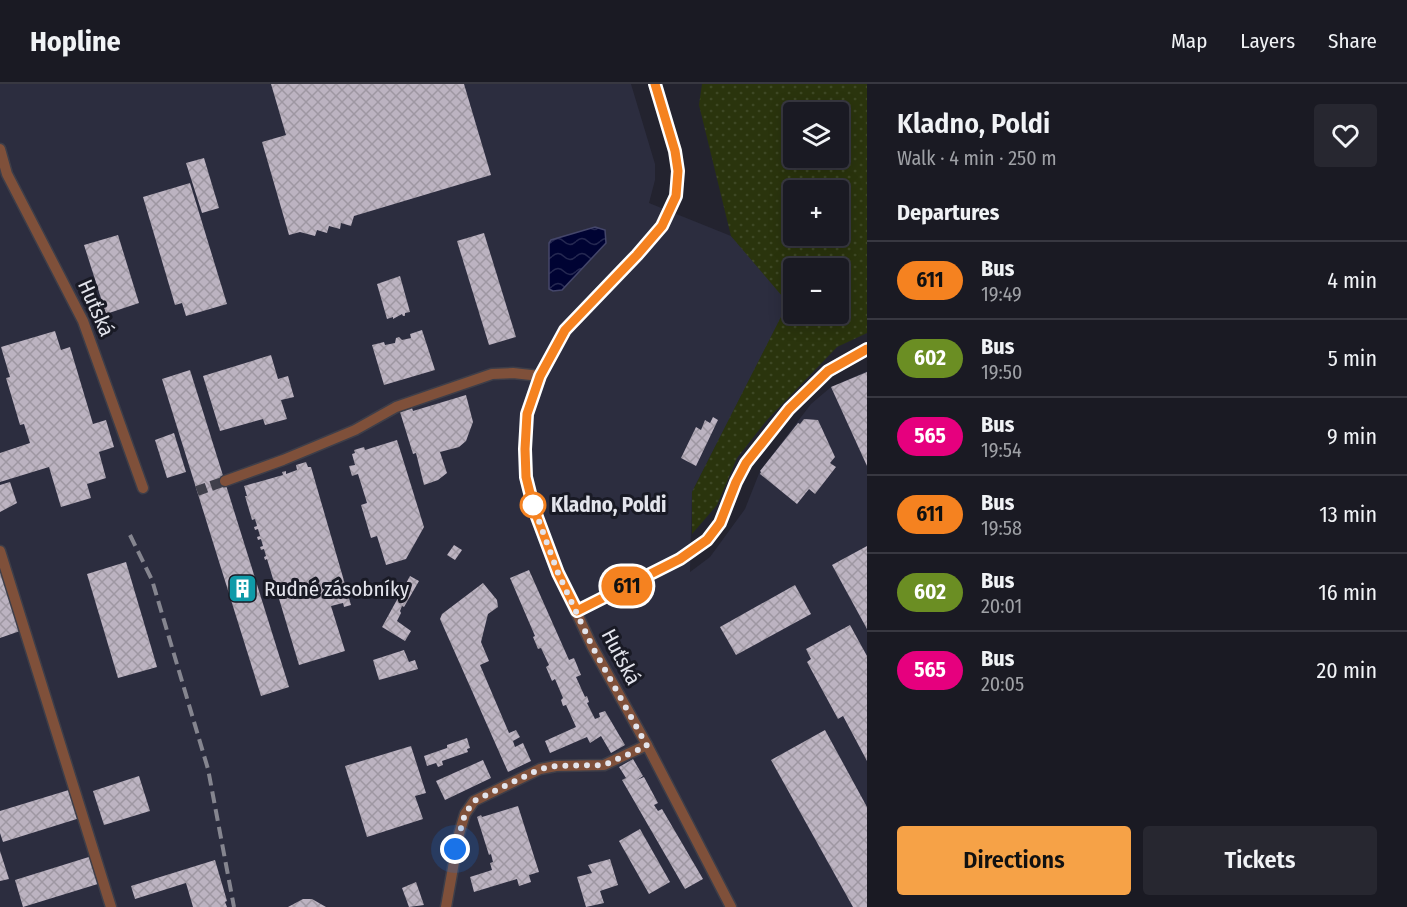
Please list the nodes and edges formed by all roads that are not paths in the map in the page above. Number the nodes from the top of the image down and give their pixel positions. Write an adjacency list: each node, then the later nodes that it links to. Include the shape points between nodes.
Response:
1 (655, 84): 5 (street, Huťská, via 675,151 676,196 662,226 565,330)
2 (0, 149): 3 (street, Huťská)
3 (4, 175): 7 (street, Huťská, via 83,321)
4 (867, 349): 9 (street, via 828,371 789,409 746,463 720,523 707,540 680,559)
5 (540, 376): 6 (street, via 492,374 396,406 355,430); 9 (street, Huťská, via 527,414 526,477 554,563)
6 (225, 481)
7 (144, 488)
8 (0, 551): 11 (street)
9 (577, 611): 10 (street, Huťská)
10 (647, 746): 12 (street, via 604,765 540,769 474,801 459,834); 13 (street, Huťská)
11 (111, 907)
12 (446, 907)
13 (731, 907)

